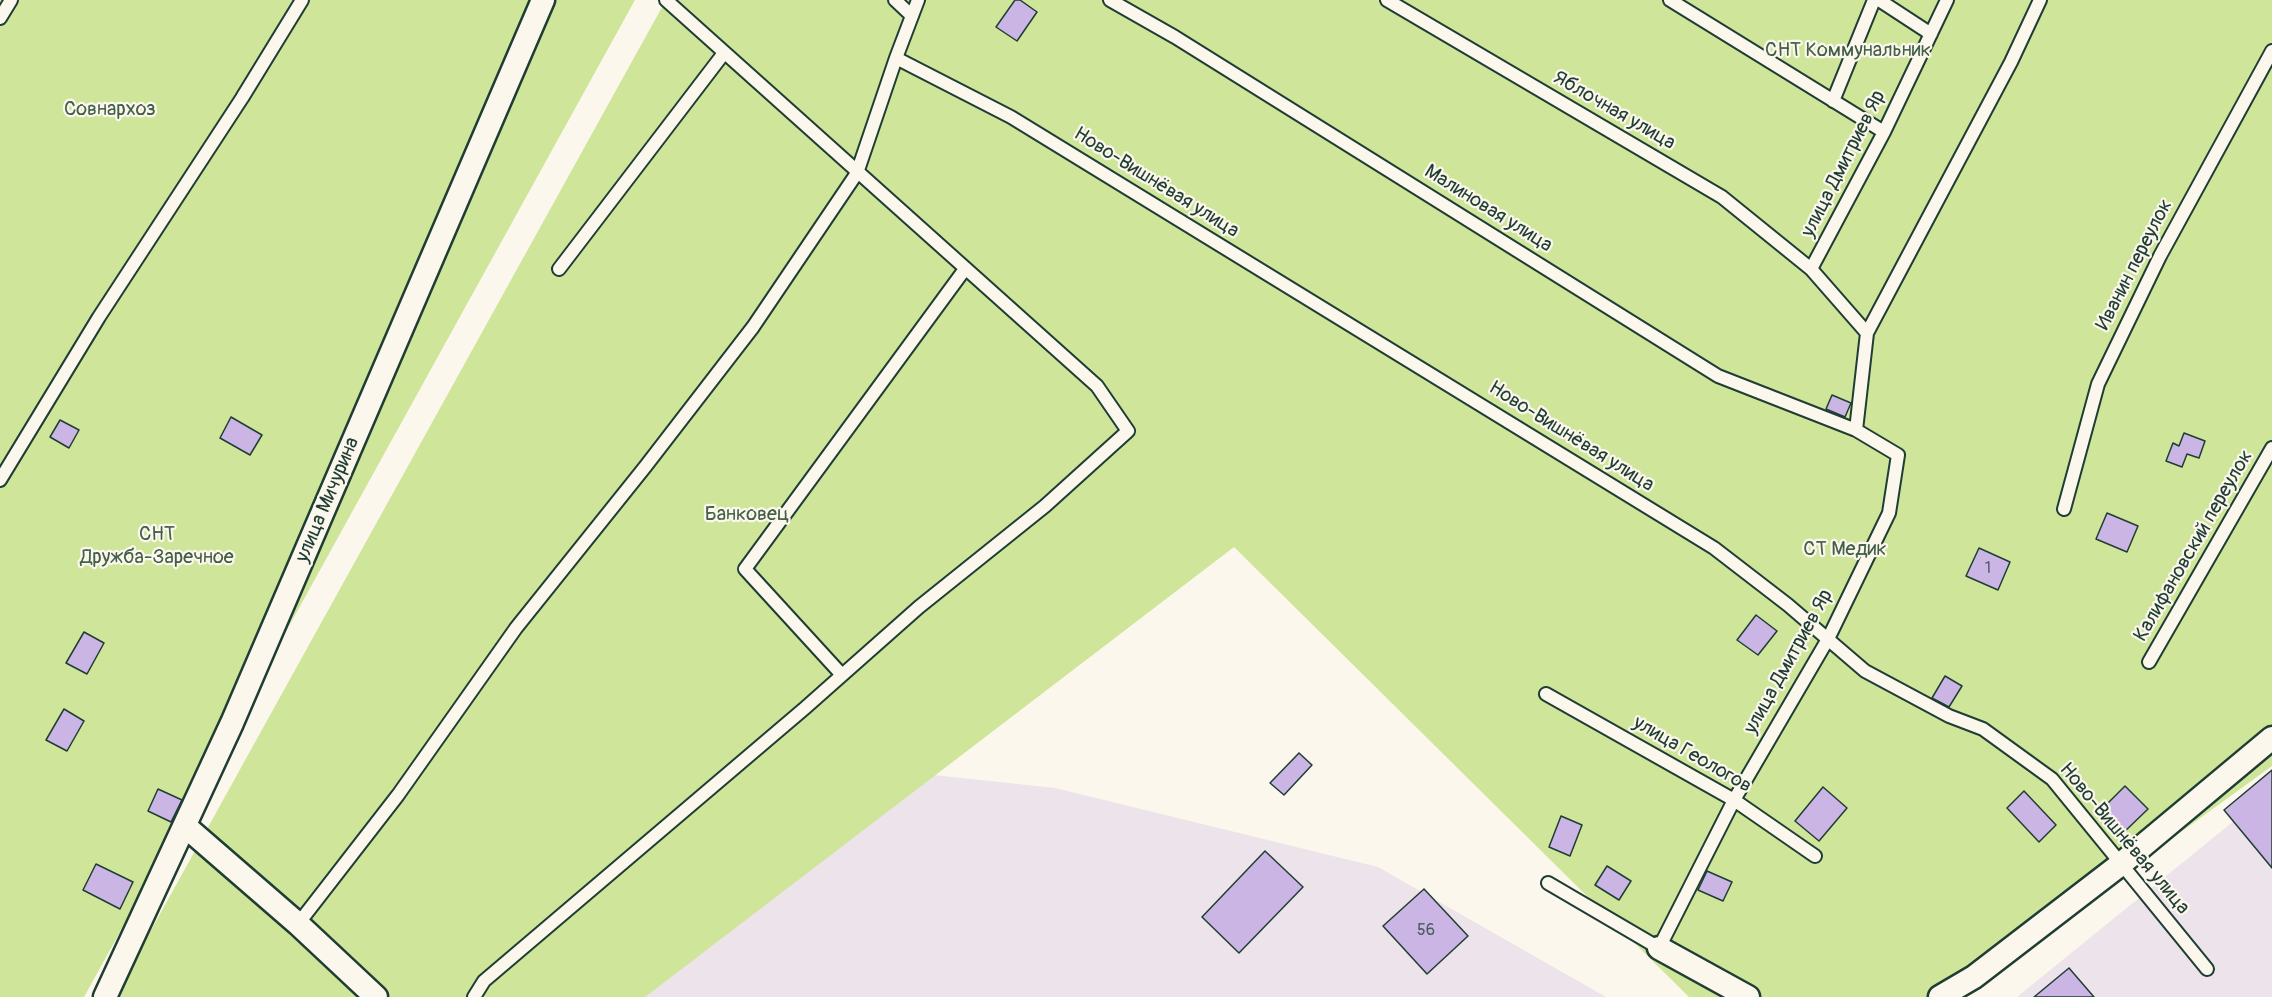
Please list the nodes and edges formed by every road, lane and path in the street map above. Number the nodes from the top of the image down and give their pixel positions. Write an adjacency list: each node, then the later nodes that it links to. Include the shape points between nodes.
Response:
1 (10, 0): 15 (lane)
2 (302, 0): 29 (lane, via 99,317)
3 (543, 0): 37 (street, улица Мичурина, via 237,712)
4 (666, 0): 18 (lane)
5 (895, 0): 14 (lane)
6 (918, 0): 14 (lane)
7 (1110, 0): 27 (lane, Малиновая улица, via 1718,376)
8 (1387, 0): 25 (lane, Яблочная улица, via 1722,197)
9 (1670, 0): 20 (lane)
10 (1874, 0): 20 (lane)
11 (1880, 0): 16 (lane)
12 (1947, 0): 16 (lane, улица Дмитриев Яр)
13 (2040, 0): 26 (lane)
14 (912, 16): 19 (lane)
15 (0, 18)
16 (1931, 34): 21 (lane, улица Дмитриев Яр)
17 (2272, 51): 30 (lane, Иванин переулок, via 2160,256 2098,384)
18 (724, 53): 22 (lane); 23 (lane)
19 (896, 58): 22 (lane); 31 (lane, Ново-Вишнёвая улица, via 1011,117 1714,548)
20 (1833, 101): 21 (lane)
21 (1884, 132): 25 (lane, улица Дмитриев Яр)
22 (857, 173): 24 (lane); 41 (lane, via 753,327 516,628 398,795)
23 (559, 269)
24 (965, 269): 33 (lane, via 746,568); 33 (lane, via 1097,387 1128,431 1045,506)
25 (1811, 269): 26 (lane, улица Дмитриев Яр)
26 (1867, 333): 27 (lane)
27 (1856, 430): 31 (lane, улица Дмитриев Яр, via 1898,455 1889,513)
28 (2272, 448): 32 (lane, Калифановский переулок)
29 (0, 480)
30 (2064, 509)
31 (1828, 639): 36 (lane, улица Дмитриев Яр); 39 (lane, Ново-Вишнёвая улица, via 1865,671 1949,716 1983,729 2052,779)
32 (2149, 662)
33 (842, 675): 46 (lane, via 484,981)
34 (1546, 694): 36 (lane, улица Геологов)
35 (2272, 738): 39 (street)
36 (1734, 800): 38 (lane, улица Геологов); 42 (lane, улица Дмитриев Яр)
37 (184, 826): 41 (street); 44 (street, улица Мичурина)
38 (1815, 856)
39 (2121, 864): 43 (lane, Ново-Вишнёвая улица); 48 (street, via 1974,977)
40 (1548, 883): 42 (lane)
41 (298, 924): 45 (street)
42 (1659, 948): 47 (street)
43 (2206, 969)
44 (105, 997)
45 (375, 997)
46 (474, 997)
47 (1748, 997)
48 (1940, 997)

